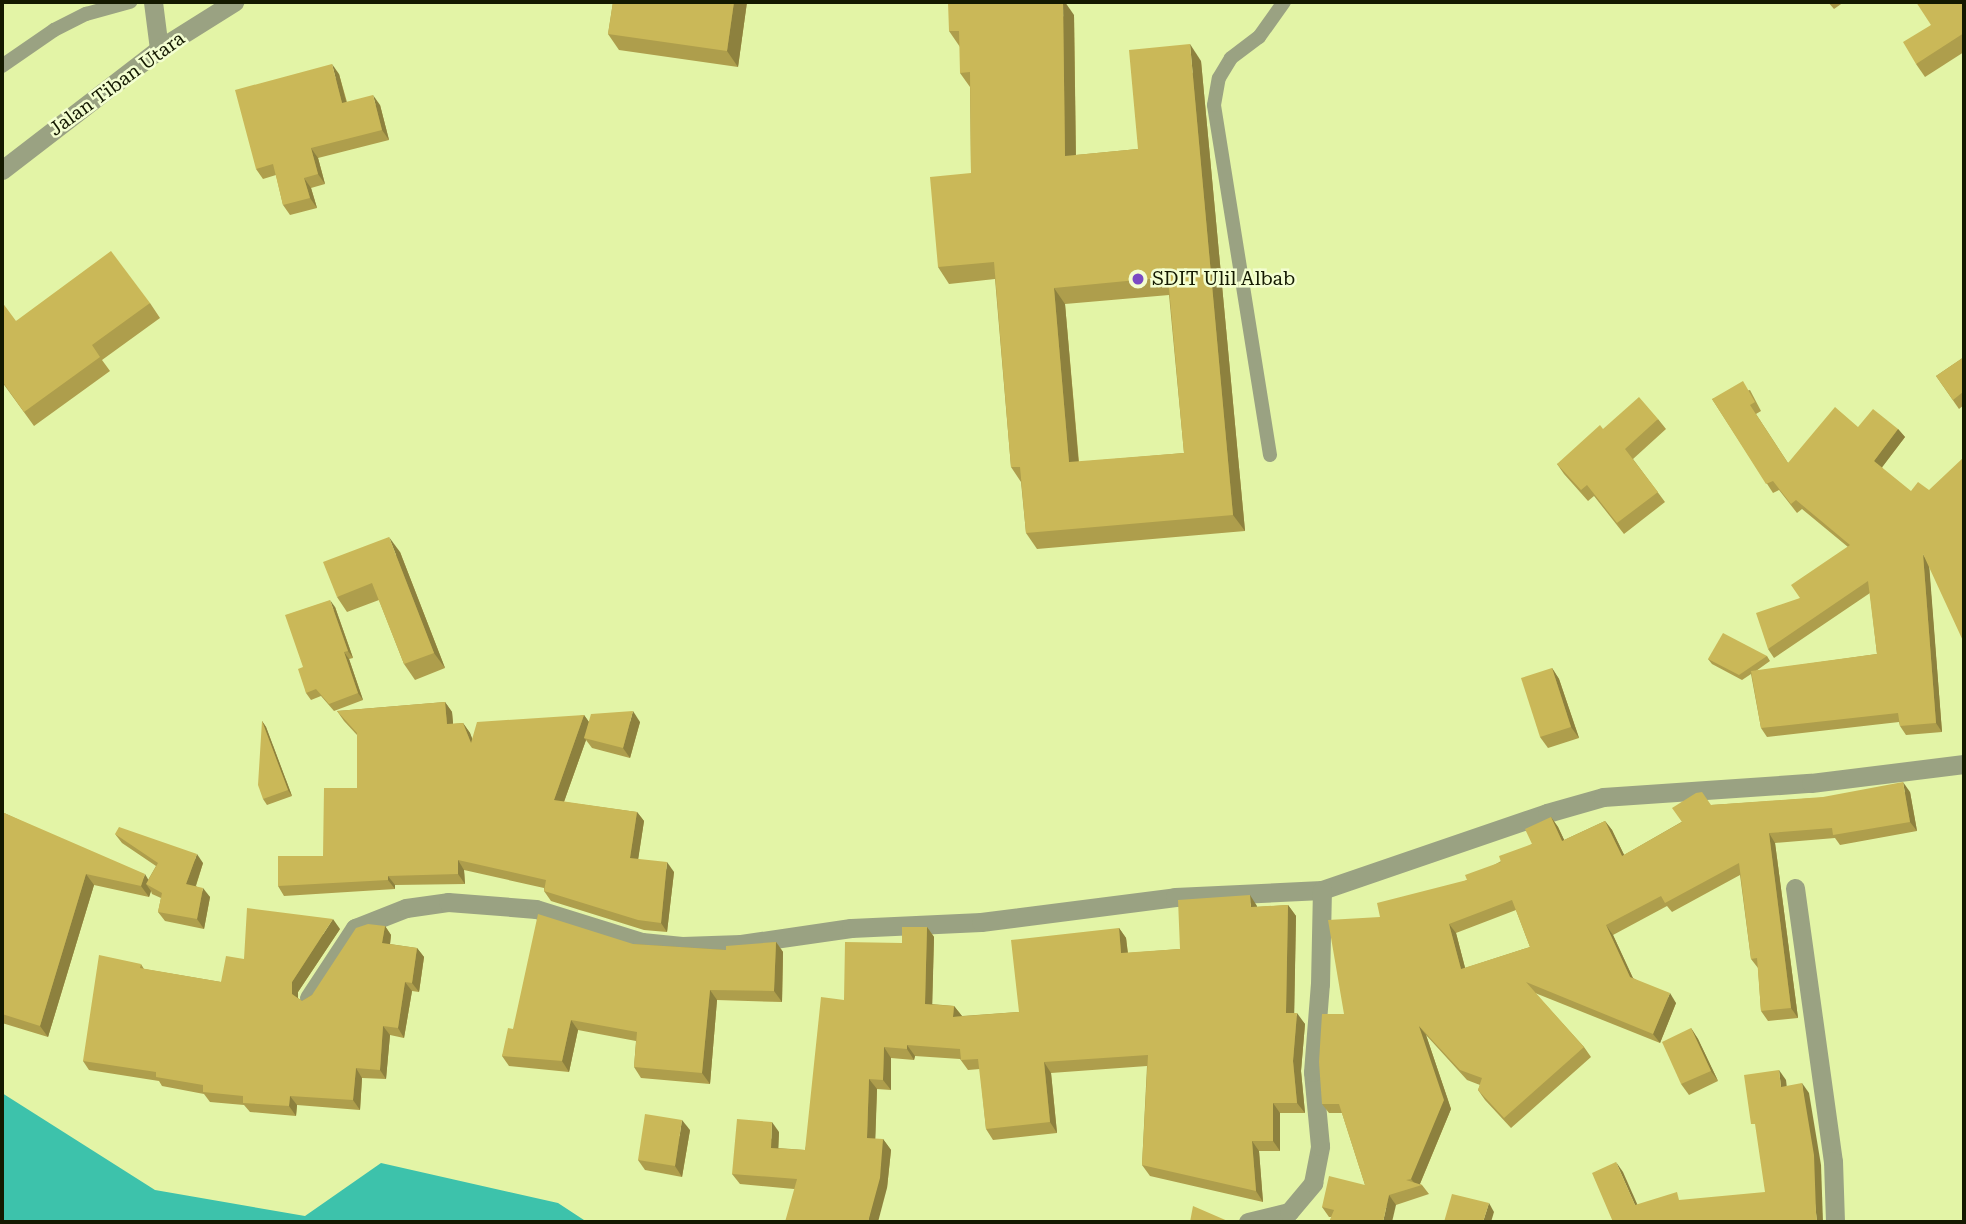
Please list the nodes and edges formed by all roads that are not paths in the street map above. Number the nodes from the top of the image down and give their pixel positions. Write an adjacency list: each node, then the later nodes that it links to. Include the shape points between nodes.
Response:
1 (130, 2): 6 (lane, via 86,14 54,30)
2 (153, 2): 5 (street)
3 (234, 2): 5 (street, Jalan Tiban Utara)
4 (1284, 2): 8 (lane, via 1259,37 1231,58 1219,78 1214,105)
5 (159, 49): 7 (street, Jalan Tiban Utara)
6 (2, 66)
7 (2, 170)
8 (1270, 455)
9 (1964, 764): 11 (street, via 1811,783 1604,797)
10 (1795, 888): 14 (street, via 1833,1161)
11 (1322, 890): 12 (street, via 1175,897 981,922 851,928 741,944 682,946 642,942 536,909 448,902 406,908 355,928); 13 (street, via 1314,1072 1320,1146 1313,1183 1289,1212)
12 (309, 998)
13 (1248, 1222)
14 (1835, 1222)

